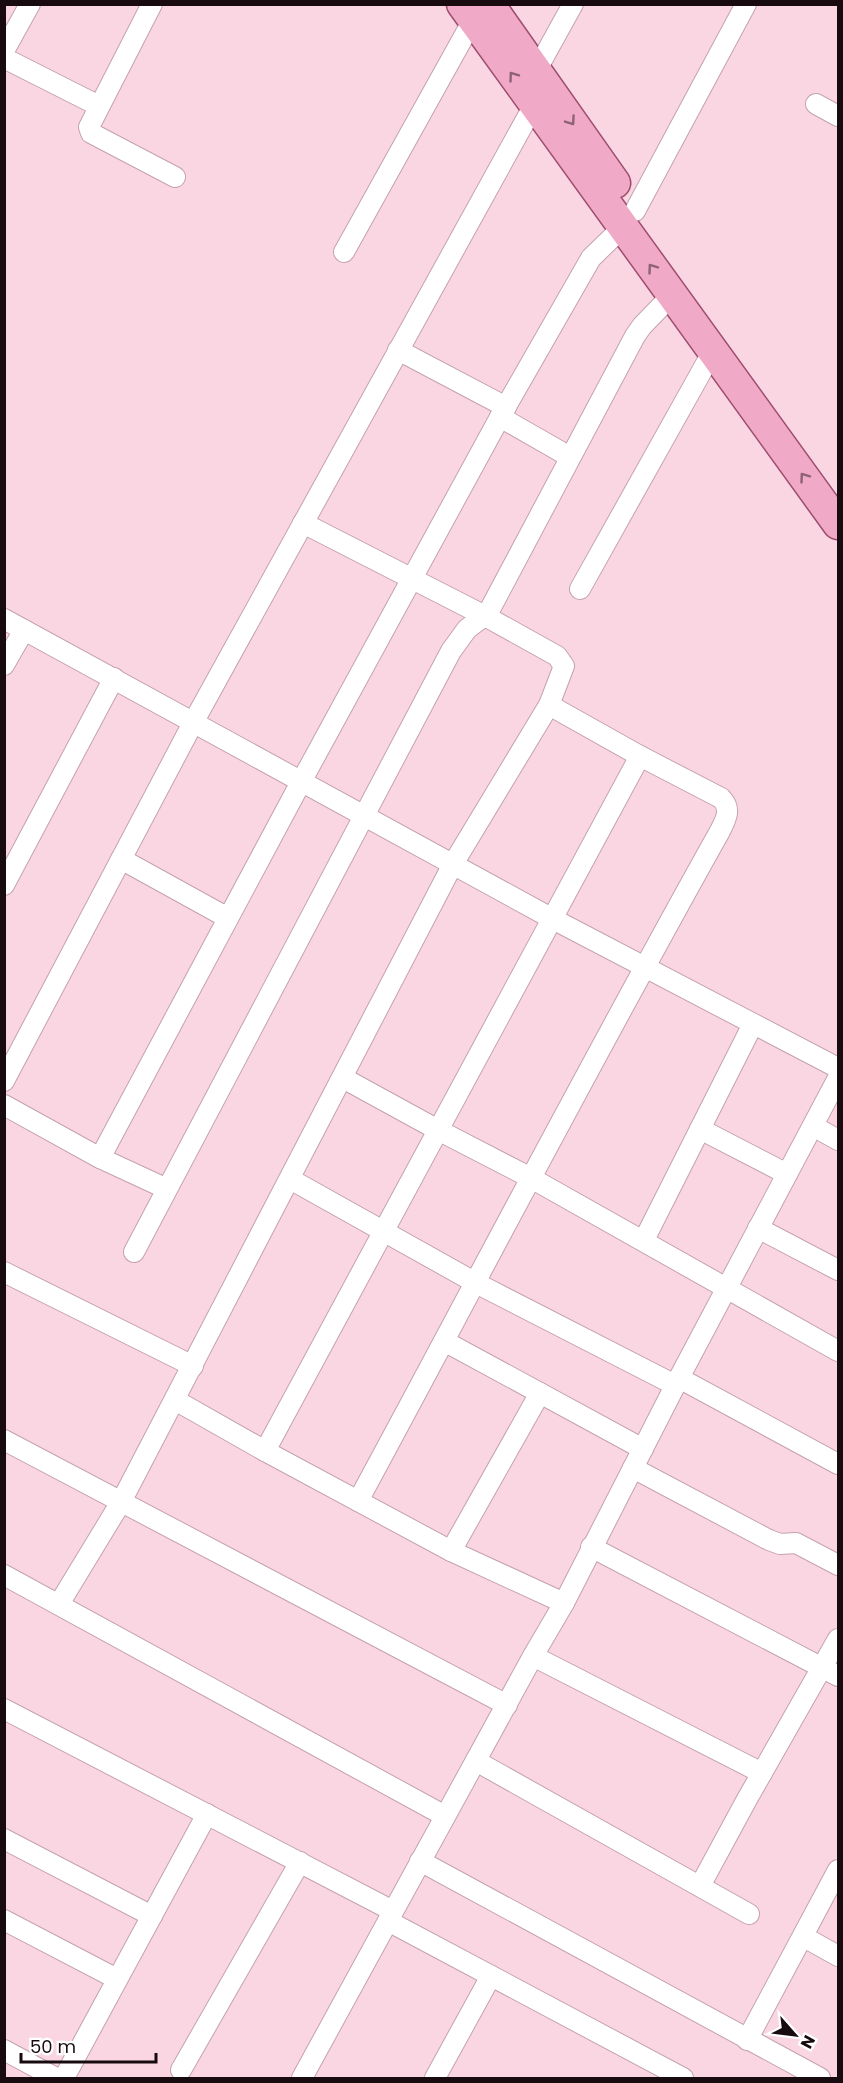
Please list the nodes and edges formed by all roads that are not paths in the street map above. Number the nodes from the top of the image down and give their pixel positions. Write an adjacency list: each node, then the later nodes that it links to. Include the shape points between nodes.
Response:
1 (30, 4): 6 (street)
2 (152, 4): 10 (street)
3 (573, 4): 7 (street)
4 (746, 4): 13 (street)
5 (474, 10): 7 (main road); 9 (main road, one-way to 5); 14 (street)
6 (5, 49): 10 (street)
7 (536, 71): 13 (main road, one-way to 13)
8 (816, 104): 11 (street)
9 (534, 105): 13 (main road); 16 (street)
10 (99, 106): 12 (street, via 90,122 91,133)
11 (838, 116)
12 (176, 177)
13 (629, 220): 15 (main road, one-way to 13); 18 (street, via 591,258); 20 (main road)
14 (344, 252)
15 (672, 296): 17 (main road); 19 (street, via 635,336)
16 (399, 350): 18 (street); 21 (street)
17 (713, 351): 22 (main road, one-way to 17); 24 (street)
18 (503, 412): 19 (street); 23 (street)
19 (570, 457): 25 (street)
20 (838, 489)
21 (303, 523): 23 (street); 31 (street)
22 (838, 524)
23 (412, 578): 25 (street); 33 (street)
24 (580, 589)
25 (485, 616): 30 (street, via 562,660 564,666); 34 (street, via 467,628 451,651)
26 (4, 619): 27 (street)
27 (24, 630): 28 (street); 29 (street)
28 (4, 665)
29 (114, 678): 31 (street); 37 (street)
30 (549, 705): 32 (street); 36 (street)
31 (194, 722): 33 (street); 35 (street)
32 (640, 756): 39 (street); 40 (street, via 721,798 728,812)
33 (301, 782): 34 (street); 38 (street)
34 (363, 816): 36 (street); 55 (street)
35 (121, 859): 38 (street); 45 (street)
36 (453, 864): 39 (street); 43 (street)
37 (4, 885)
38 (228, 918): 51 (street)
39 (550, 918): 40 (street); 49 (street)
40 (644, 966): 41 (street); 53 (street)
41 (753, 1024): 42 (street); 48 (street)
42 (838, 1068)
43 (343, 1078): 49 (street); 54 (street)
44 (838, 1078): 47 (street)
45 (4, 1081)
46 (4, 1105): 51 (street)
47 (813, 1126): 50 (street); 52 (street)
48 (700, 1129): 52 (street); 58 (street)
49 (438, 1130): 53 (street); 57 (street)
50 (838, 1140)
51 (100, 1158): 55 (street)
52 (787, 1174): 56 (street)
53 (531, 1178): 58 (street); 62 (street)
54 (290, 1179): 57 (street); 66 (street)
55 (167, 1189): 59 (street)
56 (758, 1228): 60 (street); 63 (street)
57 (384, 1233): 62 (street); 72 (street)
58 (644, 1240): 63 (street)
59 (134, 1252)
60 (838, 1270)
61 (4, 1272): 66 (street)
62 (476, 1283): 64 (street); 67 (street)
63 (727, 1288): 65 (street); 67 (street)
64 (444, 1341): 68 (street); 75 (street)
65 (838, 1351)
66 (193, 1365): 69 (street)
67 (677, 1381): 71 (street); 73 (street)
68 (540, 1393): 71 (street); 78 (street)
69 (175, 1400): 72 (street); 76 (street)
70 (4, 1440): 76 (street)
71 (643, 1449): 74 (street)
72 (265, 1451): 75 (street)
73 (838, 1464)
74 (633, 1468): 77 (street); 79 (street, via 769,1540 796,1543)
75 (358, 1501): 78 (street)
76 (121, 1503): 82 (street); 86 (street)
77 (591, 1547): 81 (street); 85 (street)
78 (451, 1551): 81 (street)
79 (838, 1565)
80 (4, 1575): 82 (street)
81 (564, 1603): 84 (street)
82 (59, 1604): 91 (street)
83 (838, 1640): 85 (street)
84 (533, 1656): 86 (street); 89 (street)
85 (831, 1672): 89 (street)
86 (507, 1705): 88 (street)
87 (4, 1709): 90 (street)
88 (476, 1761): 91 (street); 96 (street)
89 (762, 1773): 96 (street)
90 (207, 1814): 94 (street); 98 (street)
91 (445, 1816): 93 (street)
92 (4, 1839): 98 (street)
93 (420, 1861): 99 (street); 105 (street)
94 (300, 1862): 99 (street); 107 (street)
95 (838, 1870): 101 (street)
96 (700, 1886): 97 (street)
97 (749, 1914)
98 (152, 1916): 104 (street)
99 (390, 1916): 103 (street); 110 (street)
100 (4, 1920): 104 (street)
101 (804, 1936): 102 (street); 105 (street)
102 (838, 1956)
103 (490, 1976): 111 (street); 112 (street)
104 (117, 1979): 109 (street)
105 (747, 2040): 113 (street)
106 (4, 2050): 108 (street)
107 (181, 2070)
108 (56, 2079)
109 (64, 2079)
110 (302, 2079)
111 (435, 2079)
112 (683, 2079)
113 (820, 2079)

